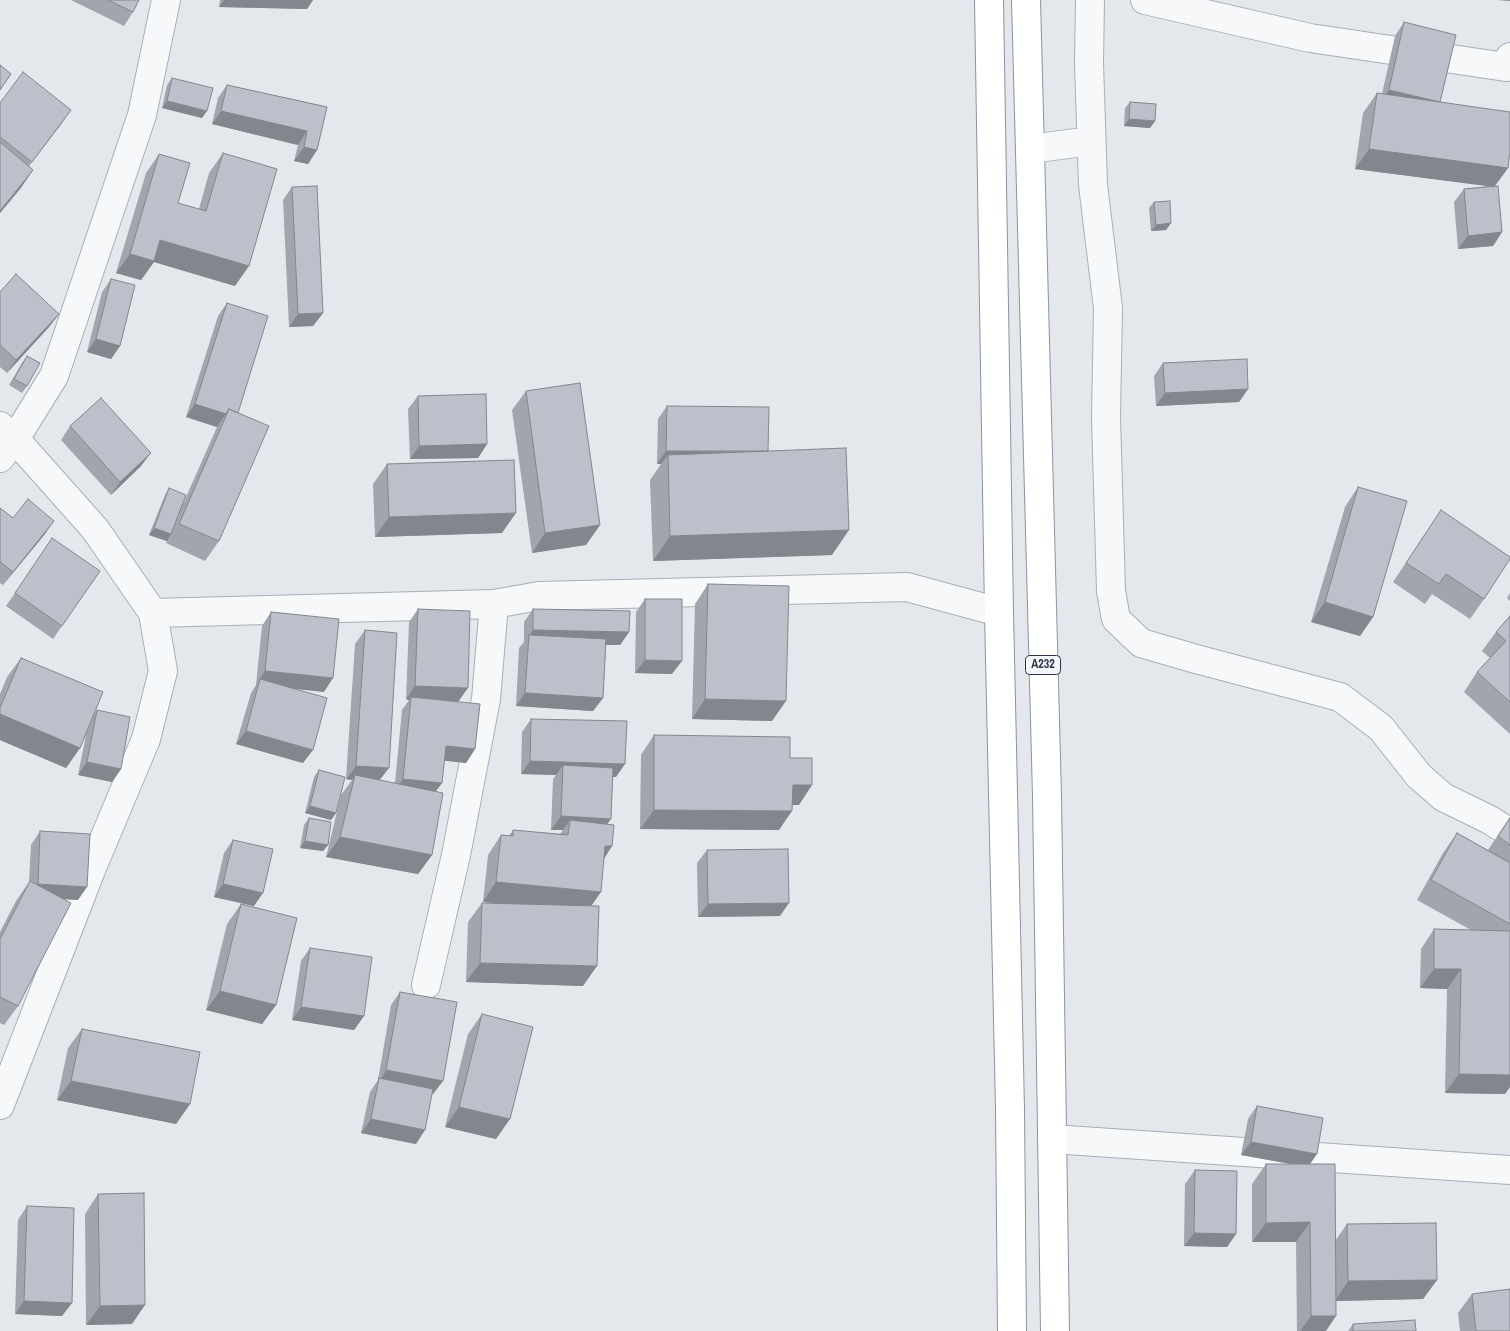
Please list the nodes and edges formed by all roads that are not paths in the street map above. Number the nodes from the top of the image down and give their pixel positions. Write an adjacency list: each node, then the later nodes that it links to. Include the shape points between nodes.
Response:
1 (166, 0): 9 (street, via 142,115 54,376)
2 (989, 0): 11 (highway)
3 (1026, 0): 8 (highway, A232)
4 (1090, 0): 7 (street)
5 (1145, 0): 6 (street, via 1310,38 1506,67)
6 (1510, 57)
7 (1092, 141): 8 (street); 13 (street, via 1093,185 1108,308 1106,417 1111,590 1116,619 1141,643 1340,697 1381,728 1419,776 1442,797)
8 (1030, 149): 16 (highway, A232, via 1047,796)
9 (5, 441): 12 (street, via 95,529)
10 (494, 604): 11 (street, via 539,596 907,587); 12 (street); 14 (street, via 486,700 456,855)
11 (998, 612): 18 (highway)
12 (153, 613): 15 (street, via 163,671 146,739 91,870)
13 (1510, 833)
14 (426, 985)
15 (0, 1105)
16 (1052, 1139): 17 (street); 19 (highway, A232)
17 (1510, 1170)
18 (1012, 1331)
19 (1055, 1331)

